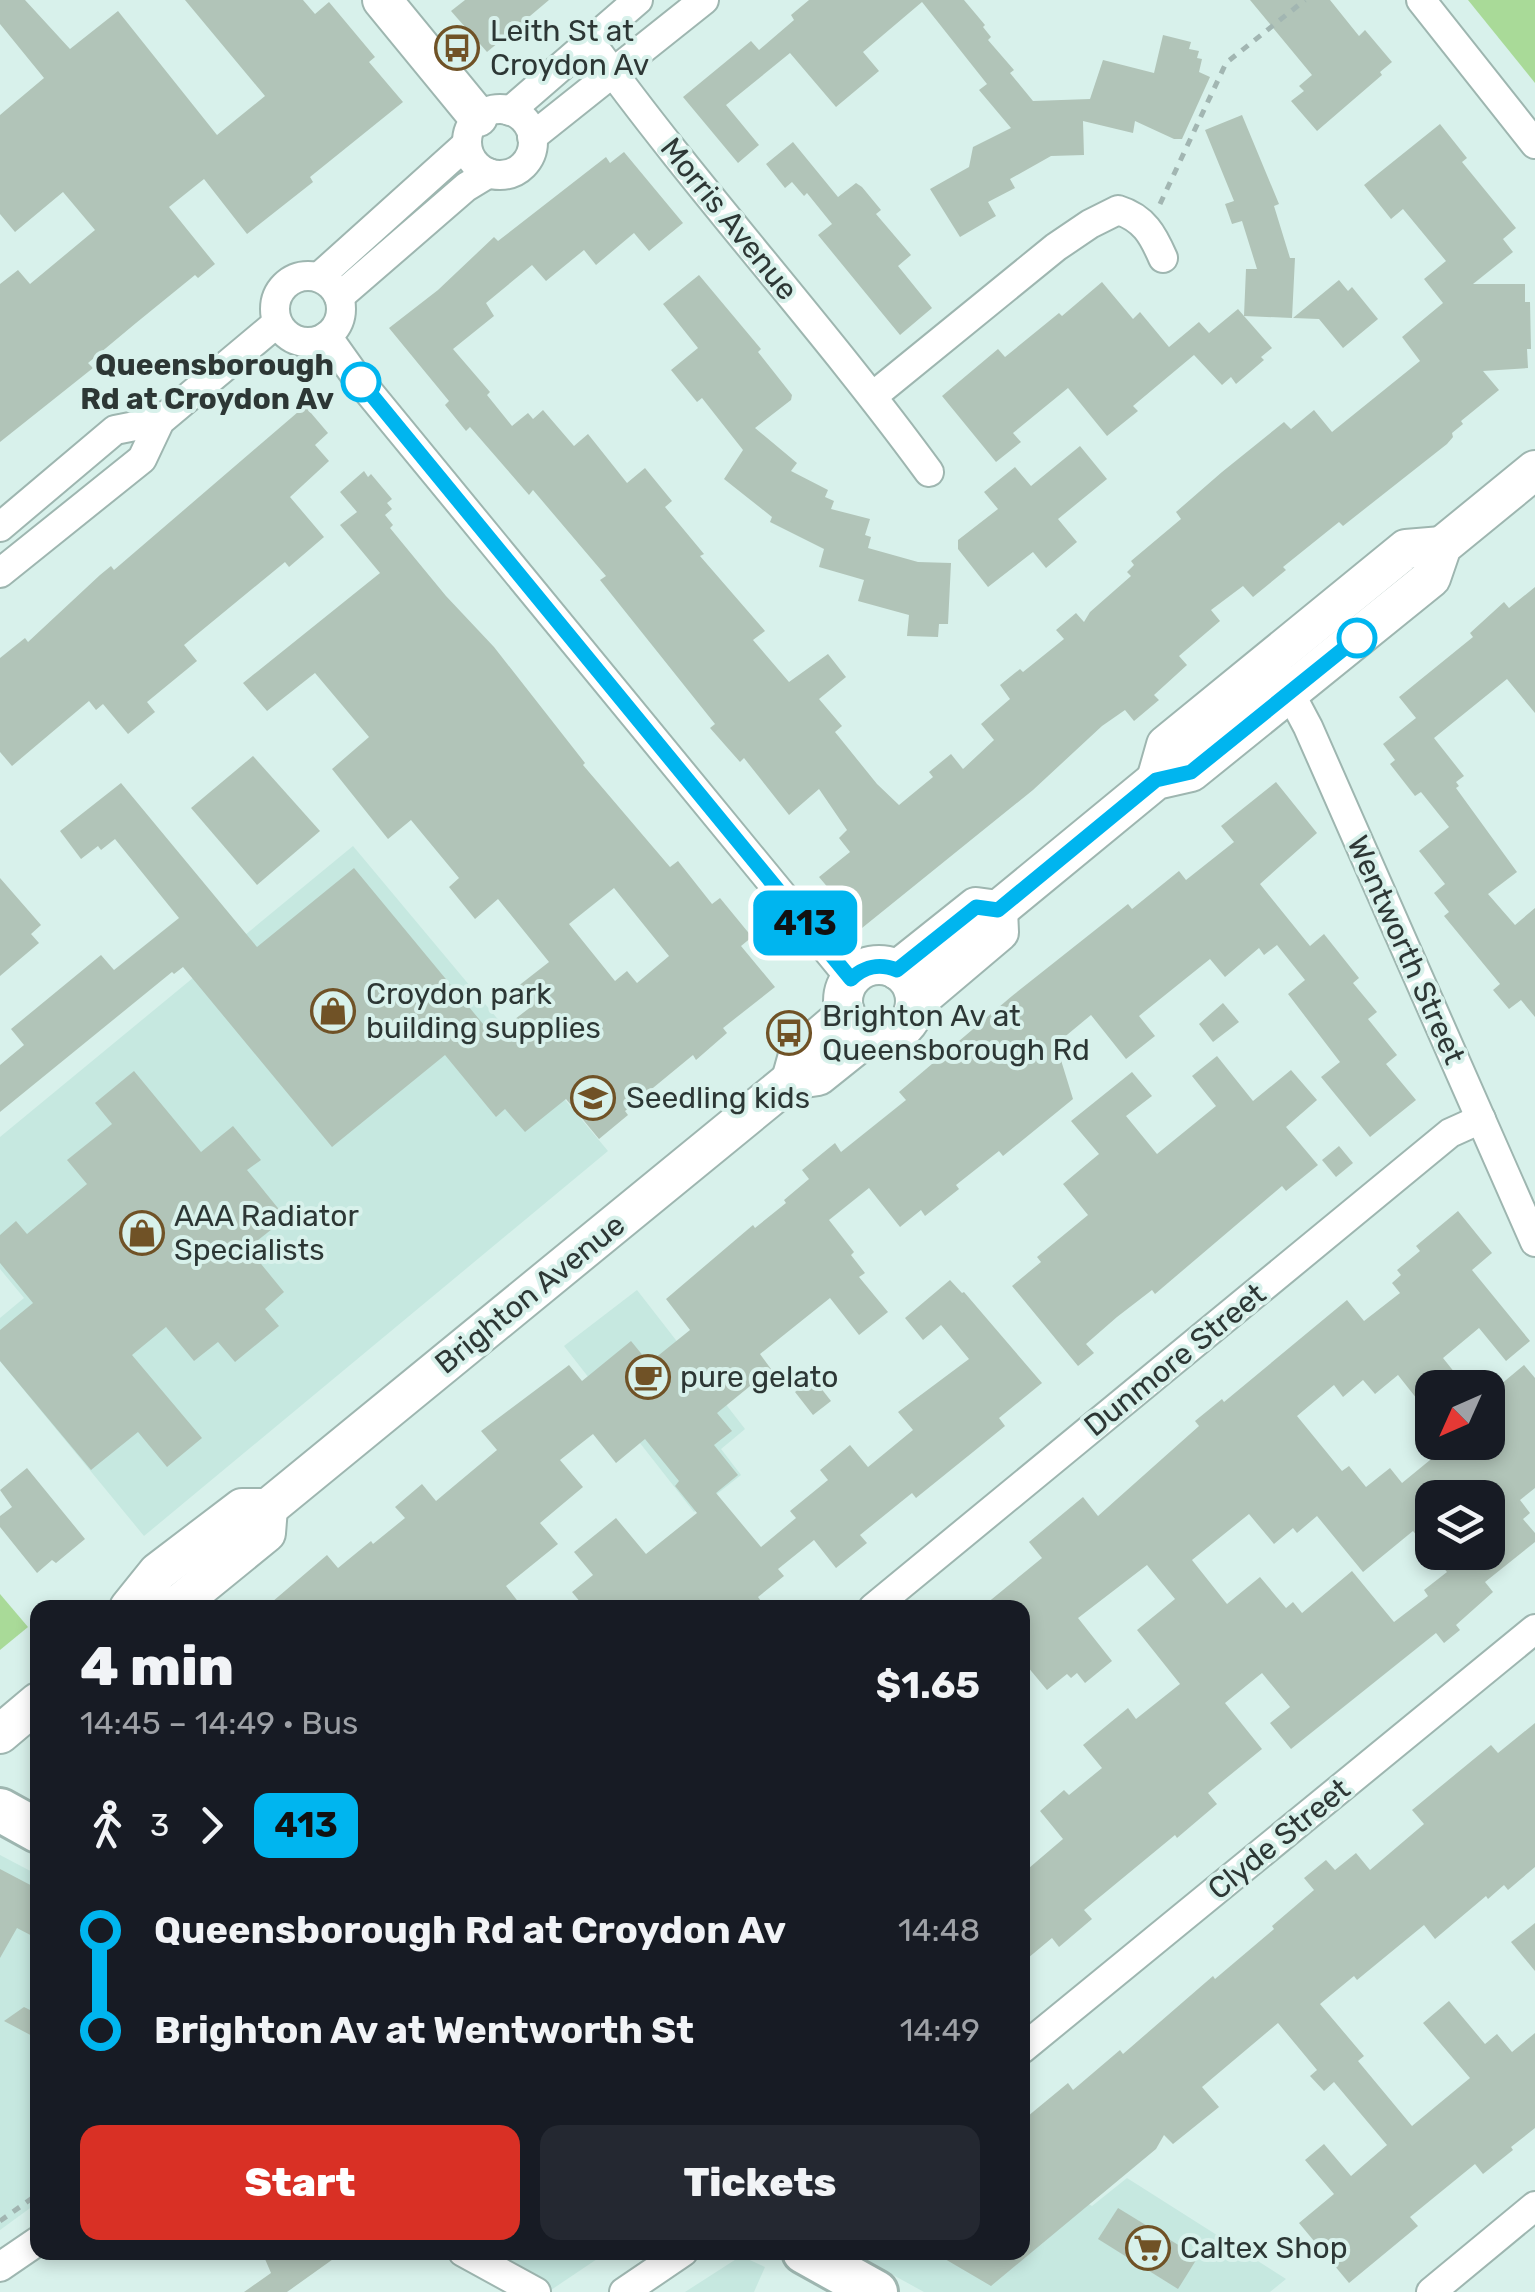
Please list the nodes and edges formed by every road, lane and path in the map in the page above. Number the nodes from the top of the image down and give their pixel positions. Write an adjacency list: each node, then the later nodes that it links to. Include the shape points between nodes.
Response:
1 (382, 0): 8 (main road)
2 (638, 0): 6 (street)
3 (704, 0): 7 (street)
4 (1305, 0): 12 (path, via 1226,63)
5 (1422, 0): 10 (street)
6 (590, 40): 7 (street, Morris Avenue); 8 (street)
7 (614, 75): 9 (street); 18 (street, Morris Avenue)
8 (485, 124): 9 (street, via 525,121); 11 (street, via 473,162); 14 (street)
9 (532, 137): 11 (street, via 530,156 517,171)
10 (1535, 144)
11 (488, 174): 15 (street)
12 (1148, 229): 13 (street); 18 (street, via 1118,210 1090,224)
13 (1163, 258)
14 (319, 277): 15 (street); 16 (street, via 299,276 282,286 274,304)
15 (340, 298): 17 (street, via 341,314)
16 (278, 323): 17 (street, via 300,342); 19 (street)
17 (327, 336): 28 (street)
18 (873, 396): 21 (street, Morris Avenue)
19 (160, 421): 22 (street, via 115,430); 23 (street, via 142,459)
20 (1535, 470): 24 (main road, via 1442,546 1406,550)
21 (929, 472)
22 (0, 527)
23 (0, 573)
24 (1281, 676): 25 (main road, via 1166,745 1156,780); 29 (street, Wentworth Street)
25 (998, 910): 26 (main road, via 976,907); 27 (main road, via 999,932)
26 (897, 970): 27 (main road, via 911,984); 28 (main road, via 867,968)
27 (916, 1003): 28 (main road, via 908,1023 890,1036)
28 (855, 1010): 31 (main road, Brighton Avenue, via 818,1076 792,1080)
29 (1481, 1120): 30 (street, Wentworth Street); 34 (street, Dunmore Street, via 1450,1134)
30 (1535, 1242)
31 (268, 1508): 32 (main road, Brighton Avenue, via 242,1508 158,1572); 33 (main road, Brighton Avenue, via 266,1533)
32 (136, 1600)
33 (184, 1600)
34 (884, 1600)
35 (1535, 1629): 40 (street, Clyde Street)
36 (30, 1709): 37 (main road)
37 (0, 1734)
38 (0, 1810): 39 (main road)
39 (30, 1827)
40 (1030, 2042)
41 (30, 2199): 43 (path)
42 (1535, 2206): 52 (street)
43 (0, 2220)
44 (30, 2245): 48 (street)
45 (478, 2260): 49 (street)
46 (671, 2260): 50 (street)
47 (818, 2260): 51 (main road)
48 (0, 2266)
49 (536, 2292)
50 (624, 2292)
51 (876, 2292)
52 (1431, 2292)

